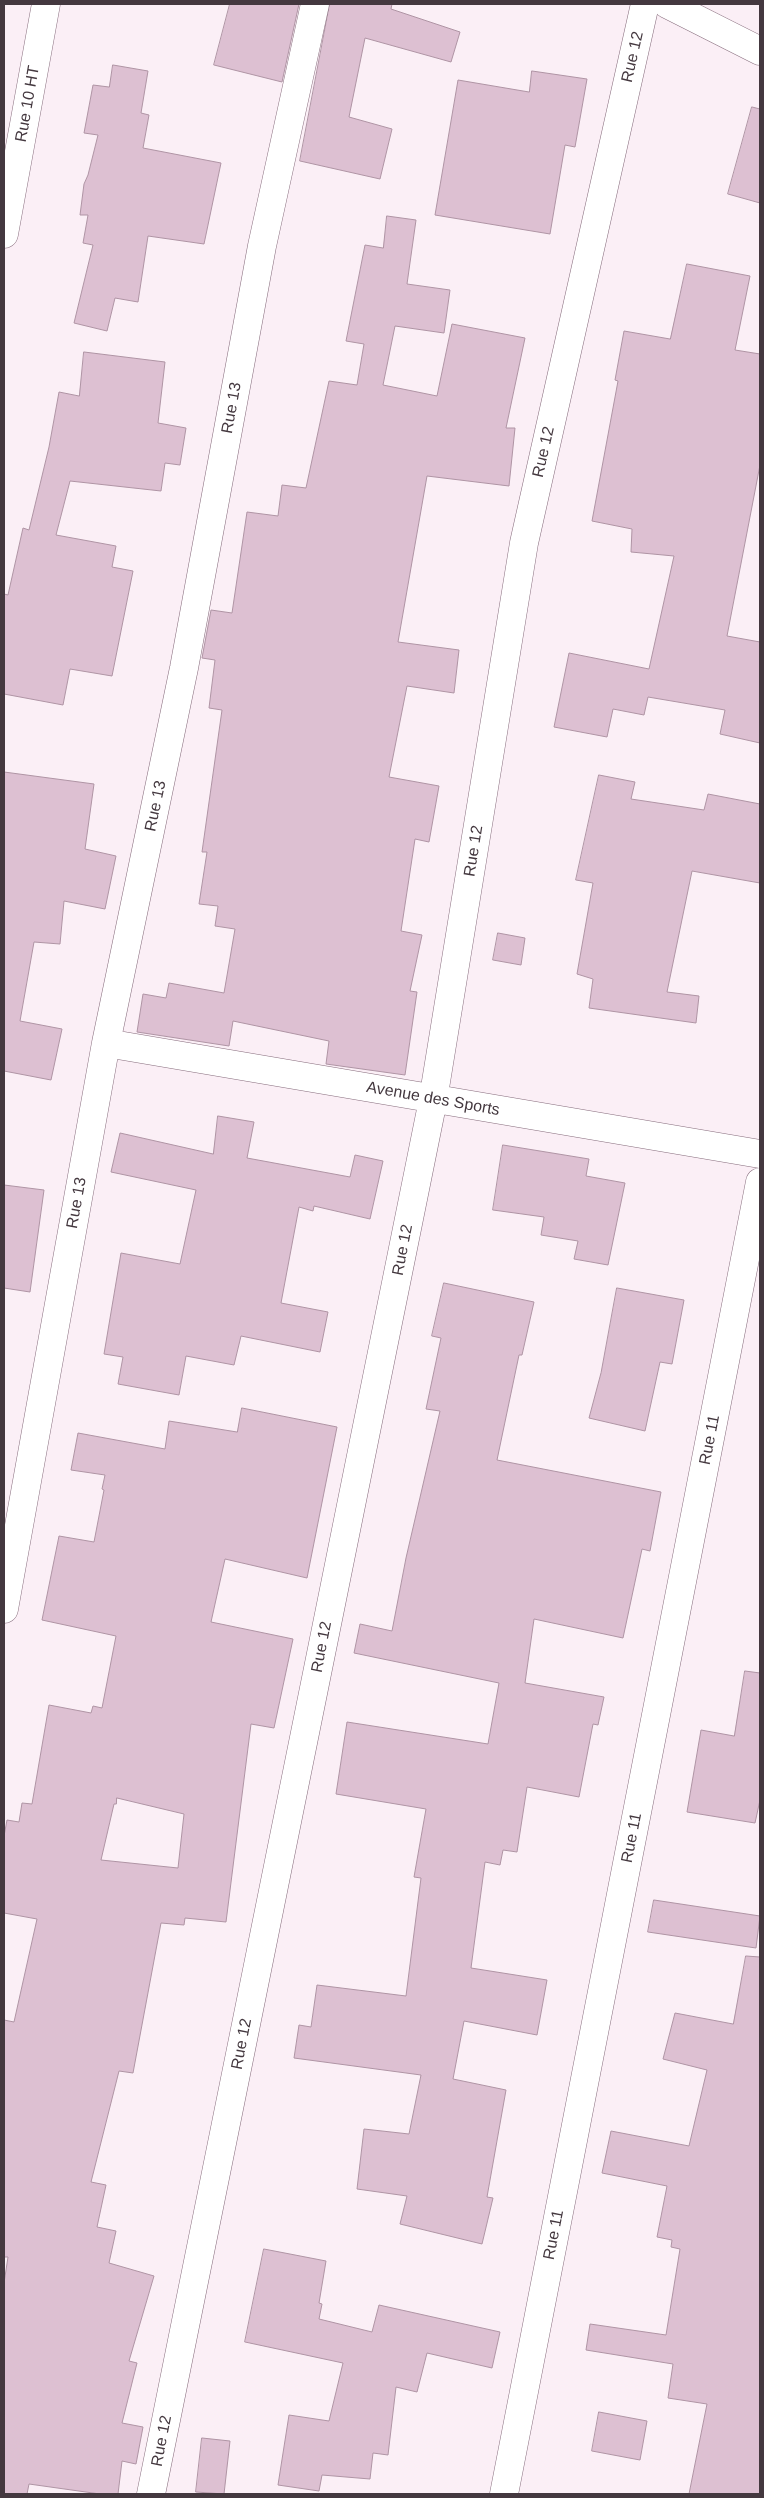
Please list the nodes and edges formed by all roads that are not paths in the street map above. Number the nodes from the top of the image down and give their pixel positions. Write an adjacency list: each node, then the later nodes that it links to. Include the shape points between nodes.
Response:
1 (46, 4): 6 (street, Rue 10 HT)
2 (315, 4): 7 (street, Rue 13, via 262,246 184,668)
3 (645, 4): 8 (street, Rue 12, via 524,543)
4 (667, 4): 5 (street)
5 (760, 51)
6 (4, 234)
7 (106, 1043): 8 (street, Avenue des Sports); 11 (street, Rue 13)
8 (433, 1100): 9 (street, Avenue des Sports); 12 (street, Rue 12)
9 (760, 1154)
10 (760, 1182): 13 (street, Rue 11)
11 (4, 1609)
12 (151, 2494)
13 (504, 2494)

